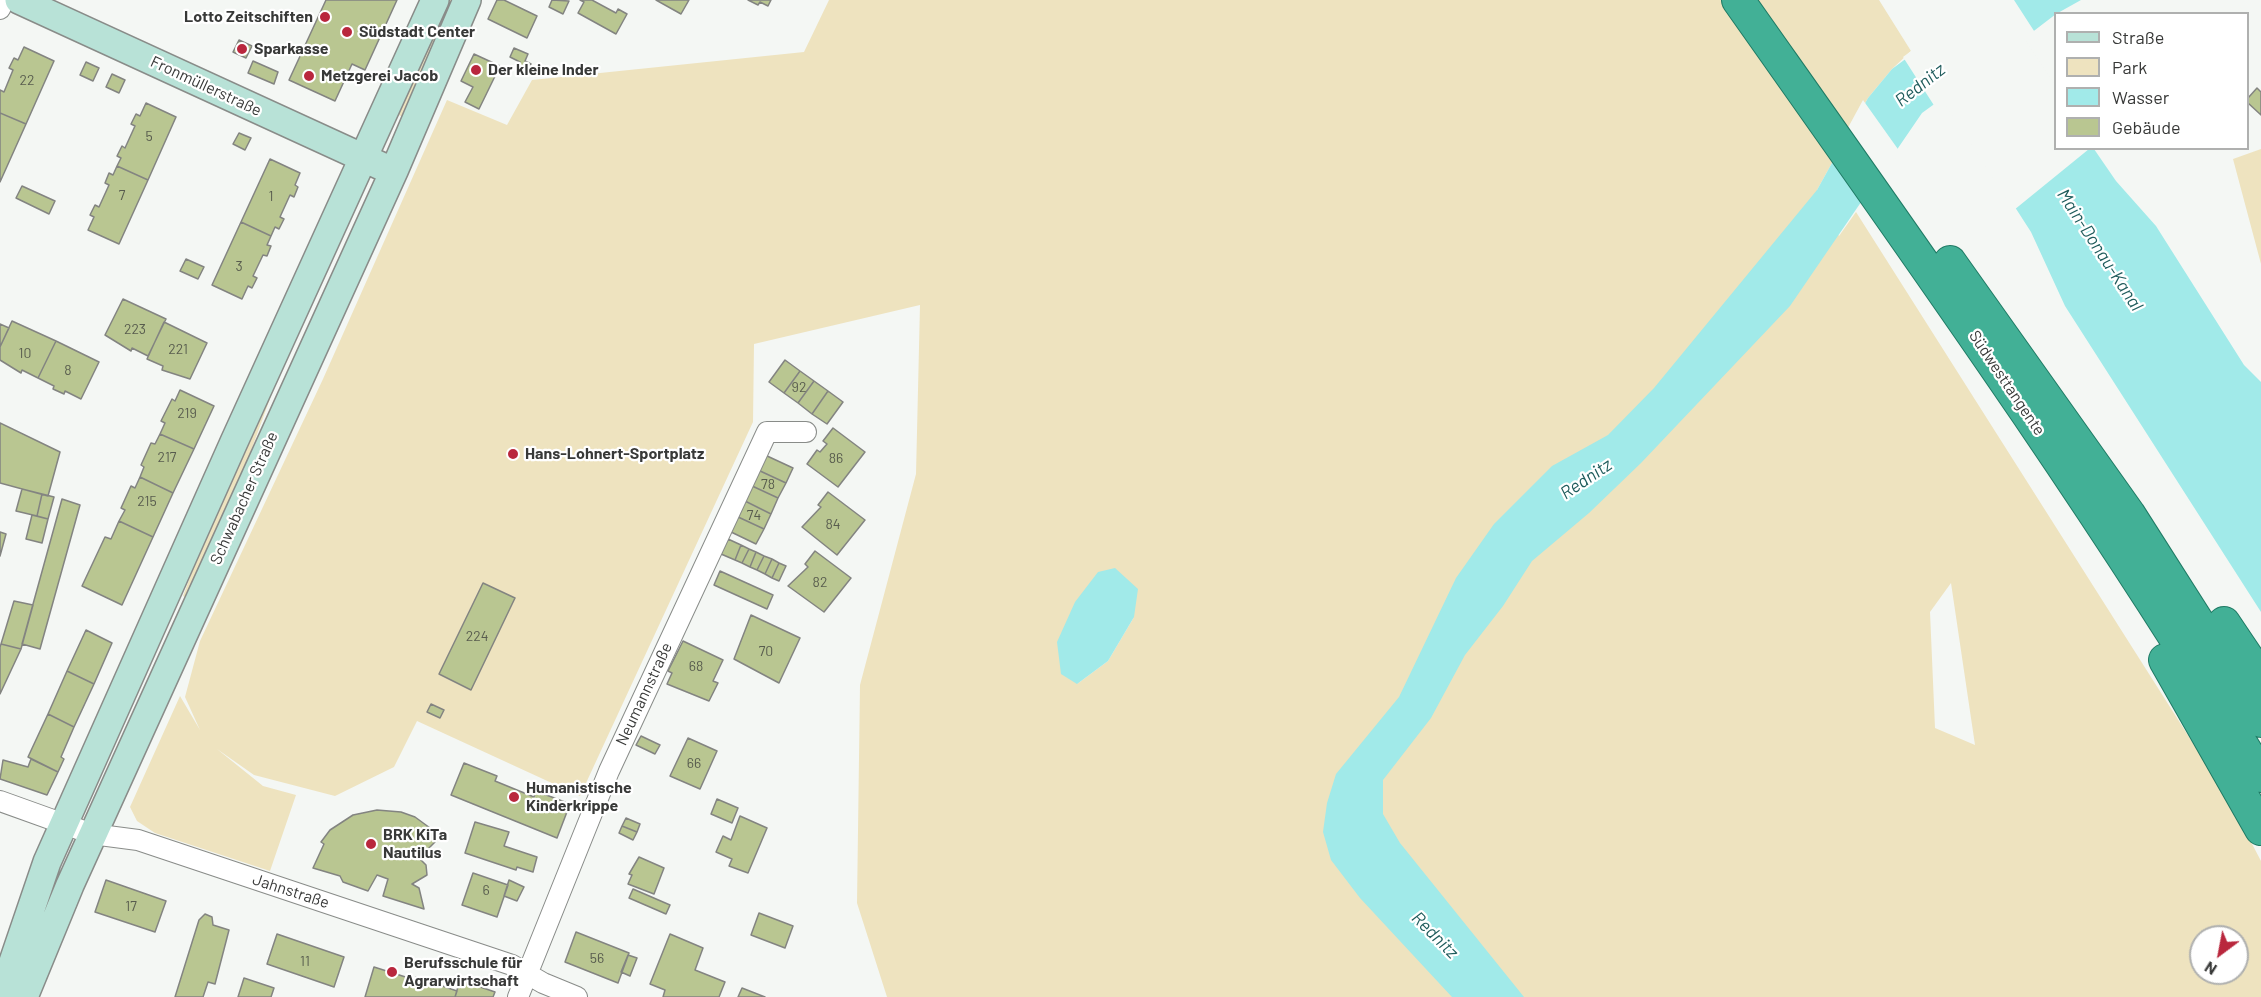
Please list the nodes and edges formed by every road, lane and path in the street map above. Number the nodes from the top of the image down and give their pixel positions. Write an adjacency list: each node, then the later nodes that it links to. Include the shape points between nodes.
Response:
1 (4, 0): 7 (street)
2 (20, 0): 8 (main road, Fronmüllerstraße)
3 (435, 0): 8 (main road, Schwabacher Straße)
4 (467, 0): 9 (main road, Schwabacher Straße)
5 (1738, 0): 10 (highway, Südwesttangente)
6 (1764, 0): 10 (highway, Südwesttangente)
7 (0, 9)
8 (364, 159): 9 (main road, Fronmüllerstraße); 18 (main road, Schwabacher Straße)
9 (393, 171): 20 (main road, Schwabacher Straße)
10 (1903, 214): 12 (highway, Südwesttangente); 13 (highway, Südwesttangente)
11 (806, 432): 21 (street, Neumannstraße, via 767,432 609,771)
12 (2081, 446): 14 (highway, via 2144,504); 15 (highway, Südwesttangente, via 2167,570)
13 (2111, 539): 16 (highway, Südwesttangente); 19 (highway, via 2139,614)
14 (2261, 678)
15 (2261, 721)
16 (2261, 776)
17 (0, 801): 18 (street, Jahnstraße)
18 (64, 824): 20 (street, Jahnstraße); 22 (main road, Schwabacher Straße)
19 (2261, 829)
20 (92, 834): 21 (street, Jahnstraße, via 138,840 512,965); 23 (main road, Schwabacher Straße)
21 (526, 973): 24 (street, Neumannstraße); 25 (street, Jahnstraße)
22 (1, 997)
23 (24, 997)
24 (518, 997)
25 (577, 997)

